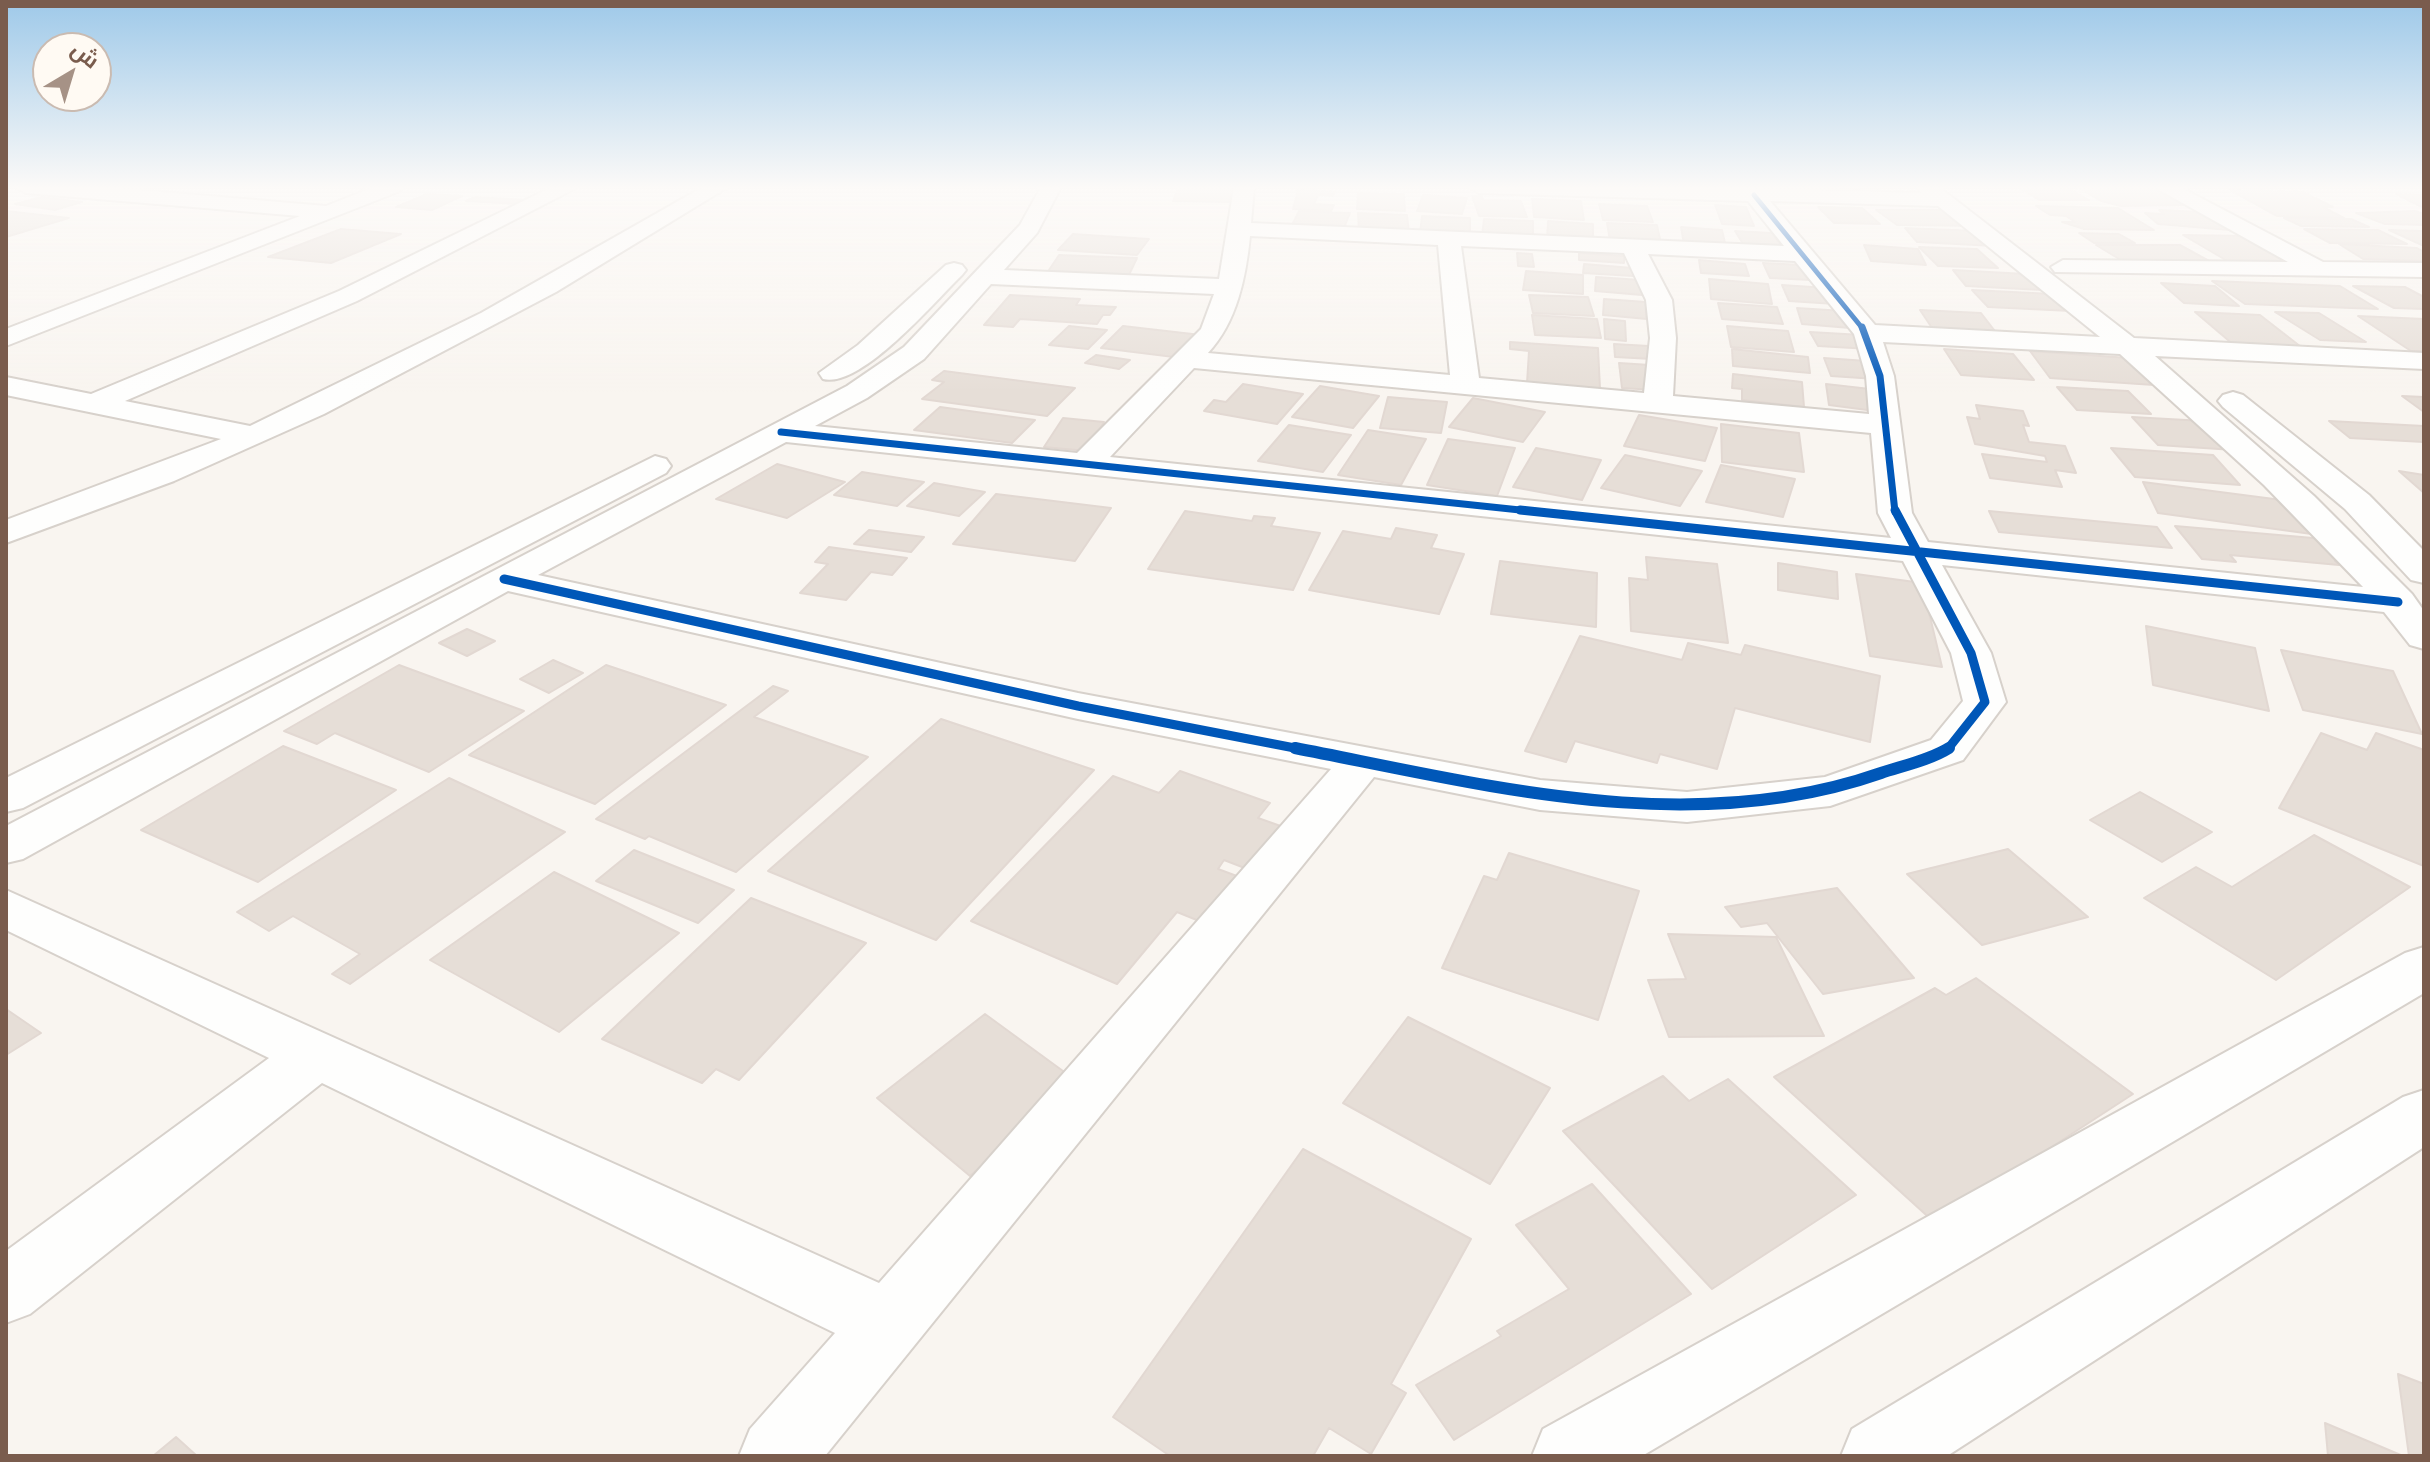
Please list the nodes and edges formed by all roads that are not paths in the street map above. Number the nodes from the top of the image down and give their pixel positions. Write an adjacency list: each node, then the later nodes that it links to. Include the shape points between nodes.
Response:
1 (183, 255): 19 (street)
2 (209, 255): 21 (street)
3 (430, 255): 30 (street, via 348,296)
4 (607, 255): 33 (street, via 447,342)
5 (968, 255): 42 (street, via 868,351 815,385)
6 (1004, 255): 17 (street)
7 (1236, 255): 18 (street)
8 (1451, 255): 27 (street)
9 (1637, 255): 29 (street, via 1659,300 1663,338)
10 (1805, 255): 20 (street)
11 (2017, 255): 22 (street)
12 (2044, 255): 14 (street)
13 (2294, 255): 15 (street)
14 (2063, 267): 15 (street); 23 (street)
15 (2320, 269): 16 (street)
16 (2424, 270)
17 (985, 276): 18 (street); 32 (street, via 914,353 857,392)
18 (1228, 287): 24 (street, via 1213,332)
19 (6, 323)
20 (1867, 333): 22 (street); 31 (street, via 1880,376)
21 (6, 338)
22 (2129, 348): 23 (street); 39 (street, via 2297,496)
23 (2178, 358): 25 (street); 26 (street); 37 (street, via 2357,502)
24 (1186, 359): 27 (street); 34 (street)
25 (2424, 361)
26 (2424, 375)
27 (1465, 385): 29 (street)
28 (6, 386): 30 (street)
29 (1658, 403): 31 (street)
30 (93, 404): 33 (street)
31 (1885, 425): 36 (street, via 1895,513)
32 (781, 432): 34 (street); 38 (street)
33 (252, 436): 35 (street)
34 (1084, 465): 36 (street)
35 (6, 532)
36 (1916, 552): 39 (street); 41 (street, via 1971,653 1985,702 1947,750 1830,791 1687,807 1540,795)
37 (2424, 572)
38 (504, 579): 41 (street, via 1078,706); 43 (street)
39 (2398, 602): 40 (street)
40 (2424, 637)
41 (1363, 761): 49 (street)
42 (6, 797)
43 (6, 847)
44 (6, 908): 46 (street)
45 (2424, 967): 51 (street)
46 (316, 1055): 48 (street); 49 (street)
47 (2424, 1115): 52 (street)
48 (6, 1291)
49 (889, 1323): 50 (street)
50 (777, 1456)
51 (1570, 1456)
52 (1879, 1456)

